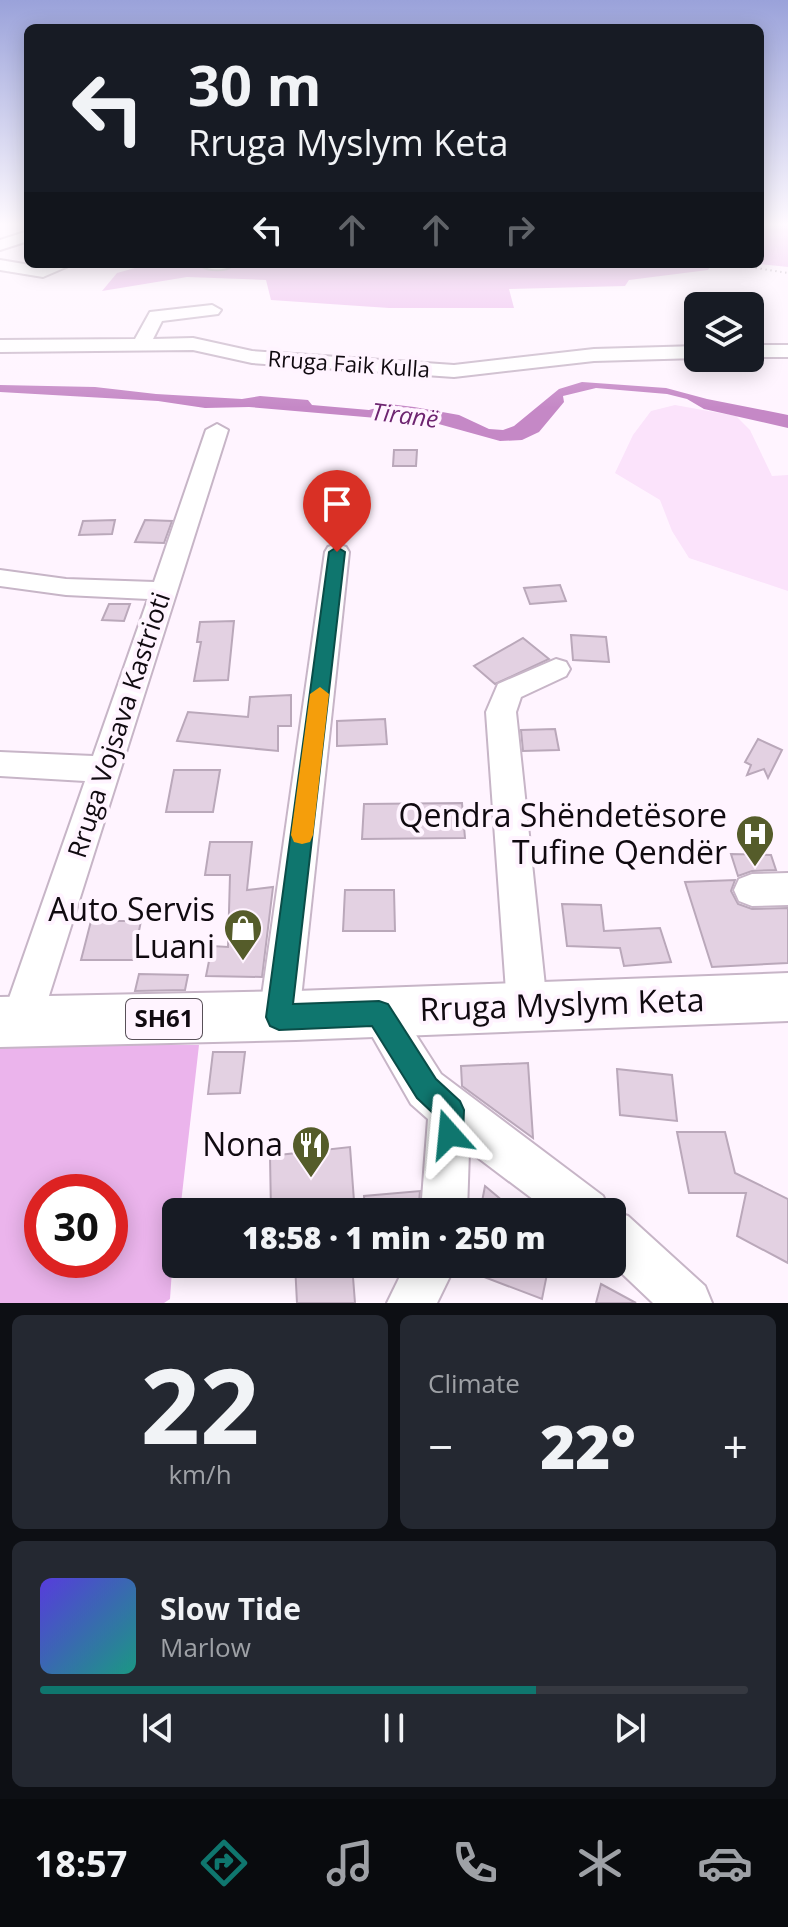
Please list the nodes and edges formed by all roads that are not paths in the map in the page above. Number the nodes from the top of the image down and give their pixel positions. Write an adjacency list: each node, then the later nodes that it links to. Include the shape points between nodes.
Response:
1 (212, 310): 2 (street, via 156,316)
2 (141, 344): 3 (street, Rruga Faik Kulla); 6 (street, Rruga Faik Kulla, via 193,344 252,357 454,371 594,355)
3 (0, 346)
4 (764, 351): 5 (street)
5 (788, 351)
6 (684, 352)
7 (217, 430): 10 (street, Rruga Vojsava Kastrioti)
8 (337, 552): 19 (street)
9 (0, 578): 10 (street)
10 (163, 591): 13 (street, Rruga Vojsava Kastrioti)
11 (556, 669): 17 (street, via 508,691 501,712)
12 (0, 764): 13 (street)
13 (103, 769): 20 (street, Rruga Vojsava Kastrioti)
14 (788, 889): 15 (street)
15 (752, 890)
16 (788, 997): 17 (main road, Rruga Myslym Keta / SH61)
17 (527, 1005): 18 (main road, Rruga Myslym Keta / SH61)
18 (379, 1013): 19 (main road, Rruga Myslym Keta / SH61); 21 (street, via 426,1089)
19 (279, 1017): 20 (main road, Rruga Myslym Keta / SH61)
20 (11, 1022)
21 (450, 1110): 22 (street); 23 (street)
22 (445, 1198)
23 (568, 1198)
24 (626, 1245): 27 (street)
25 (424, 1278): 26 (street)
26 (411, 1303)
27 (688, 1303)

